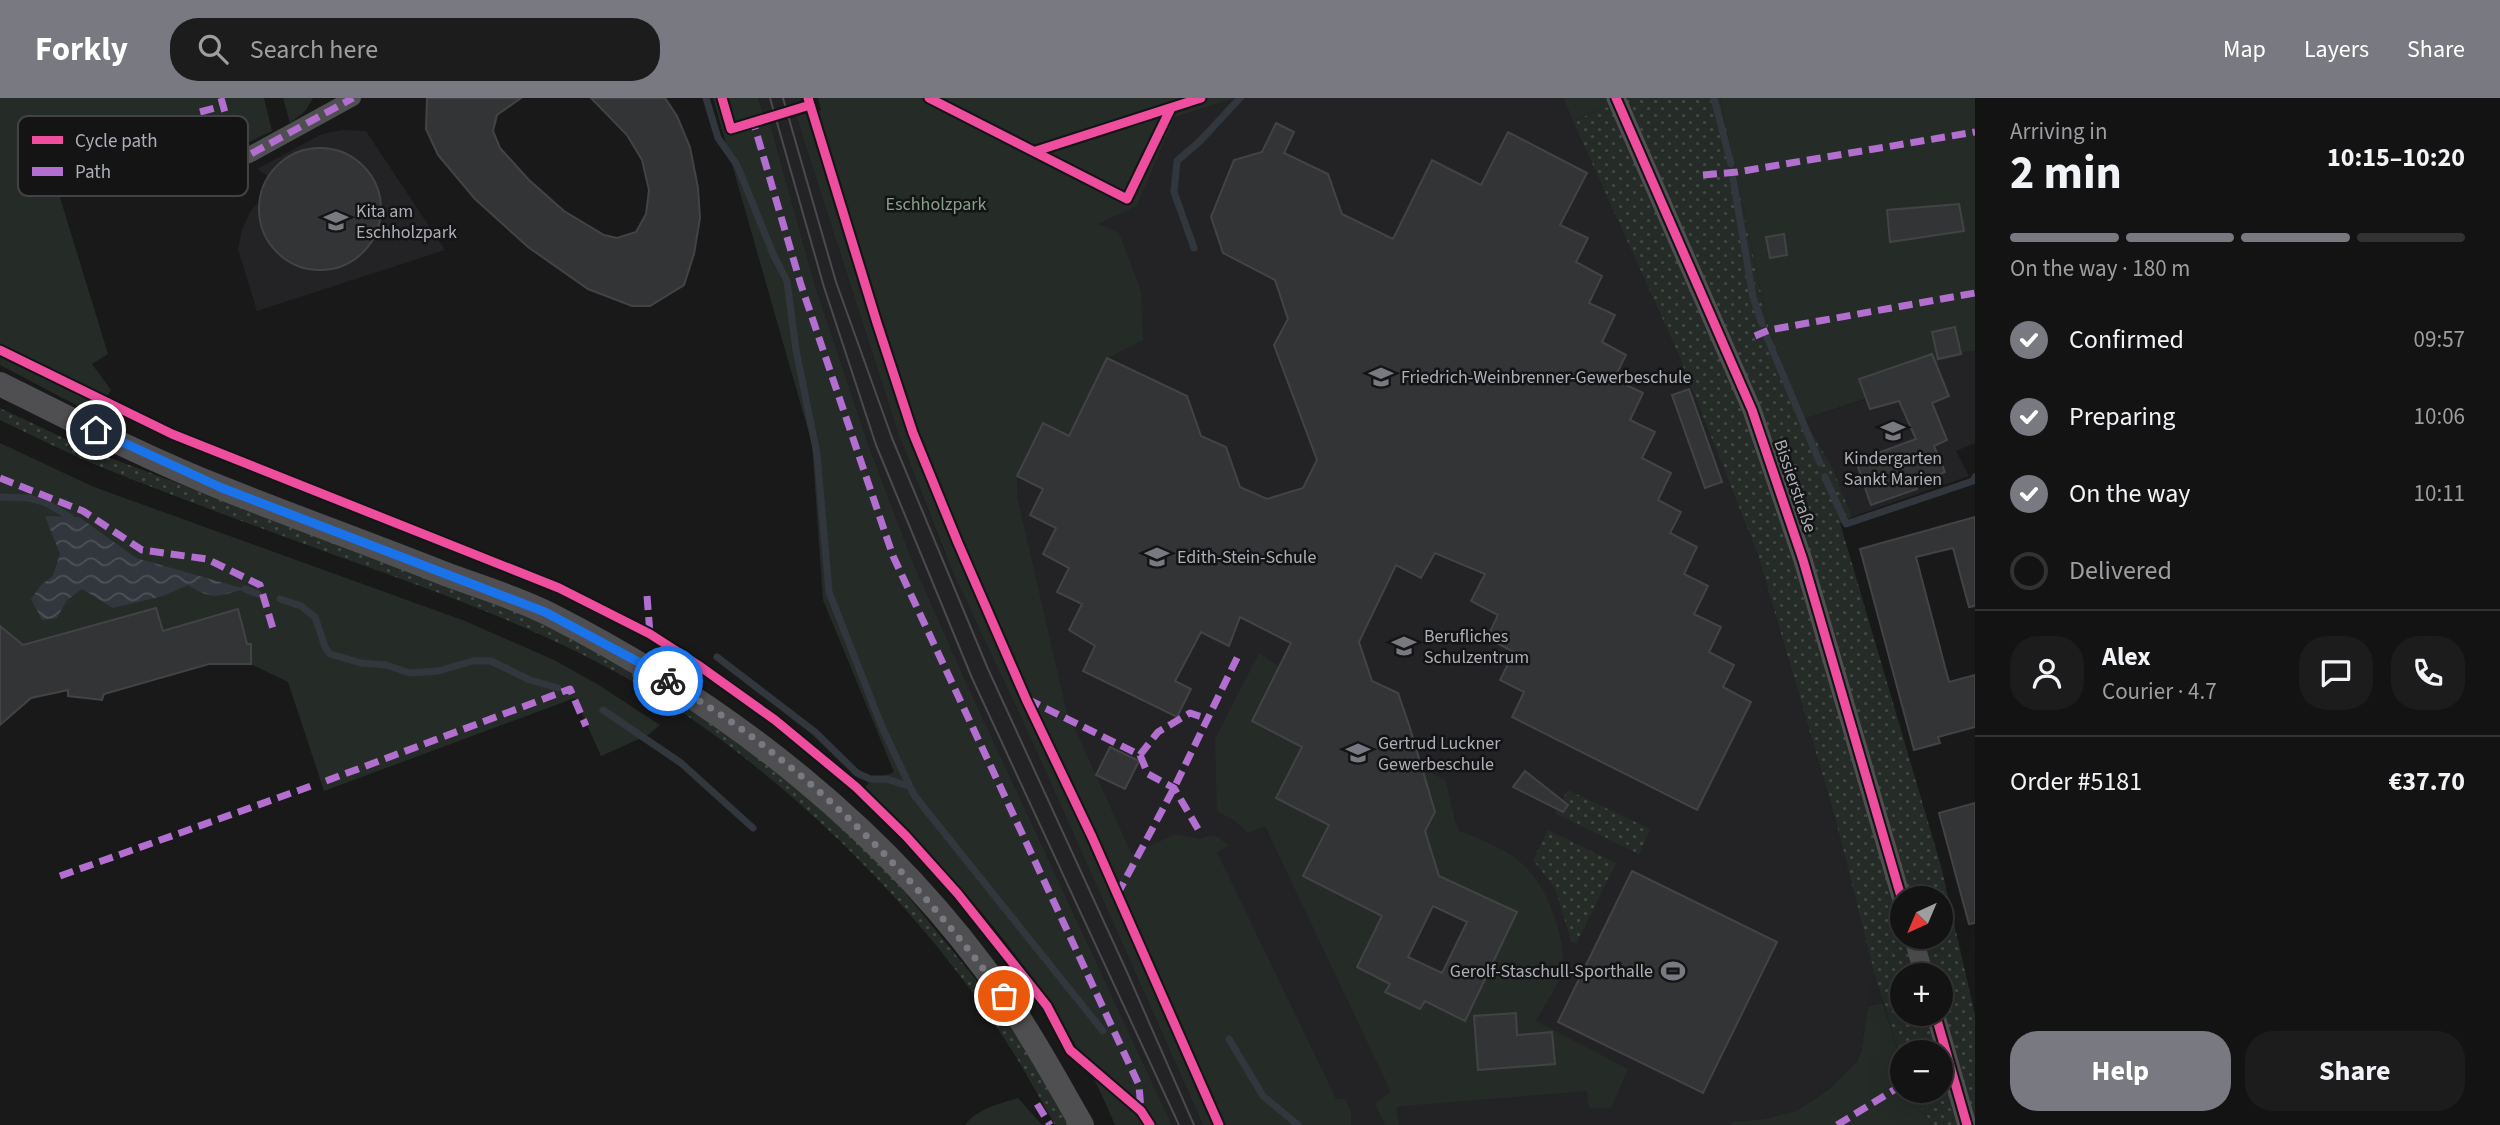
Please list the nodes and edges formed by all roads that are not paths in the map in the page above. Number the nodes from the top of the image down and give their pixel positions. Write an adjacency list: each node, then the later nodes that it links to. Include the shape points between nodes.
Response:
1 (352, 98): 3 (street)
2 (1616, 98): 5 (street, Bissierstraße, via 1752,410 1803,560)
3 (248, 155)
4 (0, 384): 7 (street, via 222,488 545,612 644,665 744,731 855,824 934,908 1004,996)
5 (1898, 886)
6 (1939, 1026): 8 (street)
7 (1082, 1125)
8 (1967, 1125)

